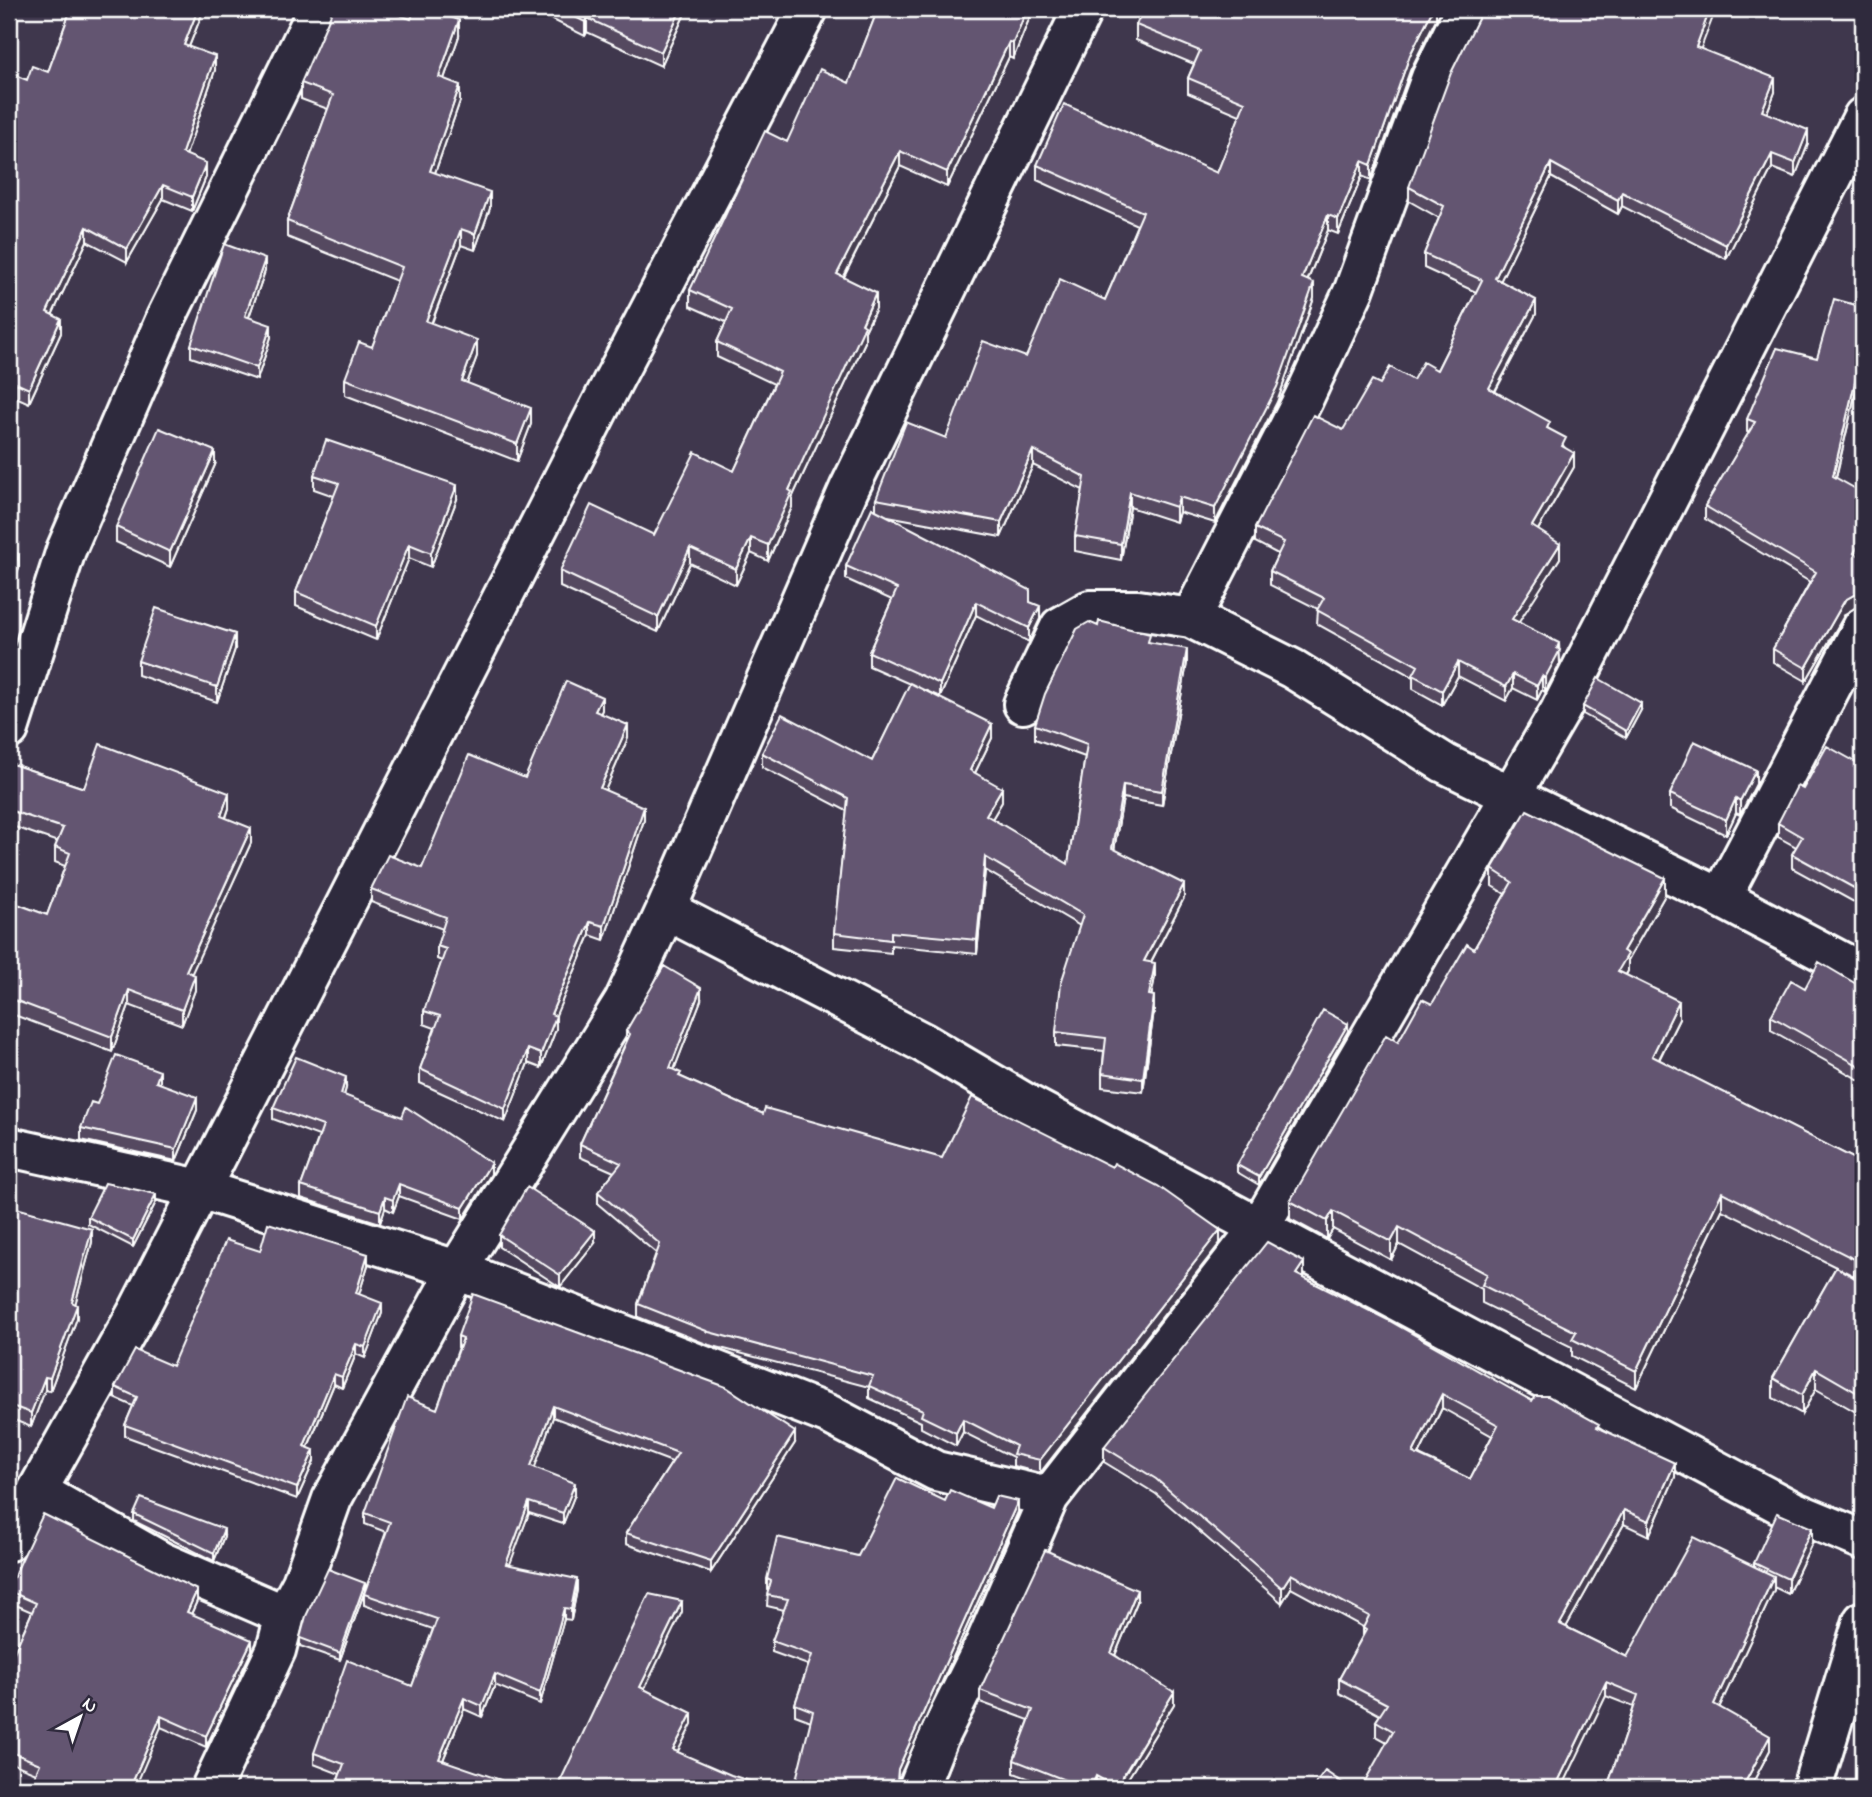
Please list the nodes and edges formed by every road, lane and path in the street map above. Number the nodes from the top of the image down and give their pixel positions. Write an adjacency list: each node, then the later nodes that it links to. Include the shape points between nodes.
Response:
1 (318, 9): 9 (street, via 166,318 65,550)
2 (808, 9): 15 (street)
3 (1083, 9): 12 (street, via 849,489)
4 (1465, 9): 6 (street, via 1432,78 1354,290 1303,401)
5 (1863, 117): 10 (street, via 1560,711)
6 (1191, 618): 8 (street, via 1138,610 1090,610 1060,627); 10 (street, via 1293,669 1444,763)
7 (1863, 626): 11 (street)
8 (1023, 704)
9 (9, 729)
10 (1510, 794): 11 (street); 16 (street)
11 (1721, 898): 13 (street)
12 (666, 910): 16 (street, via 922,1042 1027,1104); 17 (street, via 624,1001)
13 (1863, 973)
14 (9, 1147): 15 (street)
15 (200, 1189): 17 (street); 18 (street)
16 (1259, 1228): 19 (street); 21 (street, via 1781,1504)
17 (457, 1270): 19 (street, via 830,1415 936,1471); 22 (street, via 332,1499 302,1583)
18 (37, 1492): 20 (street); 22 (street, via 162,1562)
19 (1049, 1497): 25 (street)
20 (9, 1541)
21 (1863, 1541)
22 (285, 1615): 24 (street, via 276,1650)
23 (1863, 1621): 26 (street)
24 (211, 1788)
25 (918, 1788)
26 (1812, 1788)

